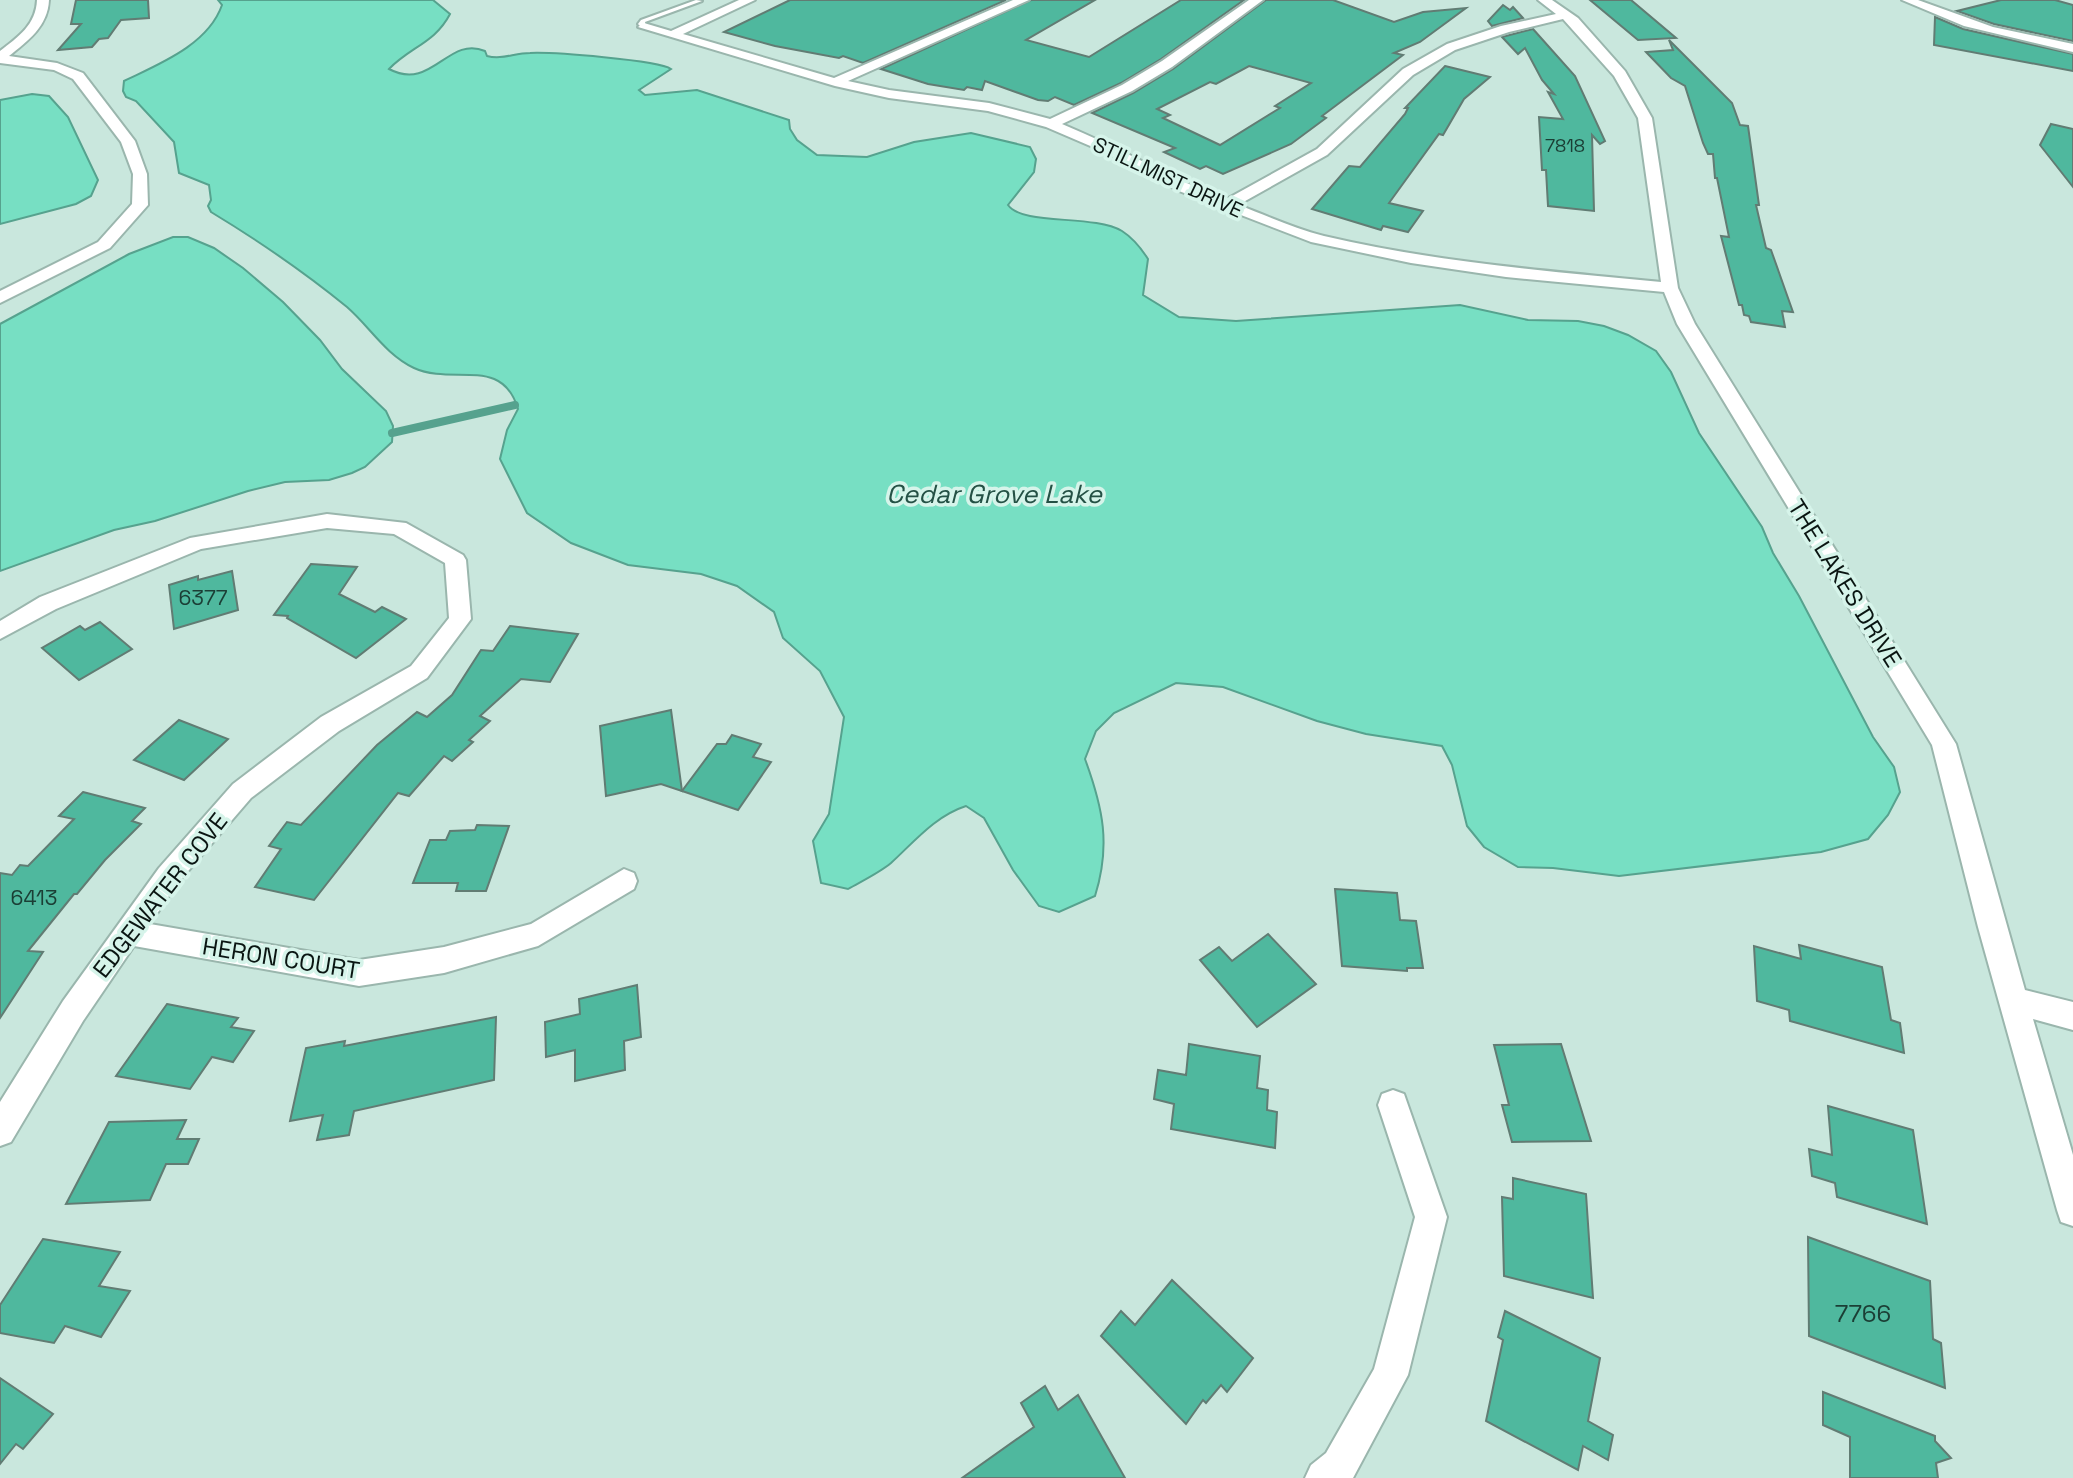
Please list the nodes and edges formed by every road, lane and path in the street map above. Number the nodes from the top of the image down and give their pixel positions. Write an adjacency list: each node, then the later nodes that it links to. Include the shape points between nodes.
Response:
1 (43, 0): 12 (street, via 41,20)
2 (750, 0): 10 (street)
3 (1023, 0): 13 (street)
4 (1256, 0): 14 (street, via 1167,64)
5 (1544, 0): 8 (street, THE LAKES DRIVE)
6 (1908, 0): 11 (street, via 1971,26)
7 (699, 1): 9 (lane, via 643,21)
8 (1566, 15): 15 (street, via 1451,47 1408,72 1322,152); 16 (street, THE LAKES DRIVE, via 1620,74 1645,118)
9 (644, 27): 10 (street, STILLMIST DRIVE)
10 (672, 35): 13 (street, STILLMIST DRIVE)
11 (2073, 48)
12 (0, 58): 17 (street, via 57,67 78,76 128,141 140,174 140,205 104,245)
13 (835, 82): 14 (street, STILLMIST DRIVE, via 989,107)
14 (1051, 124): 15 (street, STILLMIST DRIVE)
15 (1226, 206): 16 (street, STILLMIST DRIVE, via 1317,239 1410,258)
16 (1670, 288): 21 (street, THE LAKES DRIVE, via 1686,324 1944,744)
17 (0, 298)
18 (0, 631): 20 (street, EDGEWATER COVE, via 48,603 197,543 327,521 399,528 456,560 460,619 419,672 330,724 242,791 168,876)
19 (624, 881): 20 (street, HERON COURT, via 538,934 444,960 359,973)
20 (128, 933): 24 (street, EDGEWATER COVE, via 73,1011)
21 (2013, 1001): 22 (street); 25 (street, THE LAKES DRIVE)
22 (2073, 1016)
23 (1393, 1105): 26 (street, via 1431,1217 1390,1375 1339,1466)
24 (0, 1131)
25 (2073, 1210)
26 (1324, 1478)

